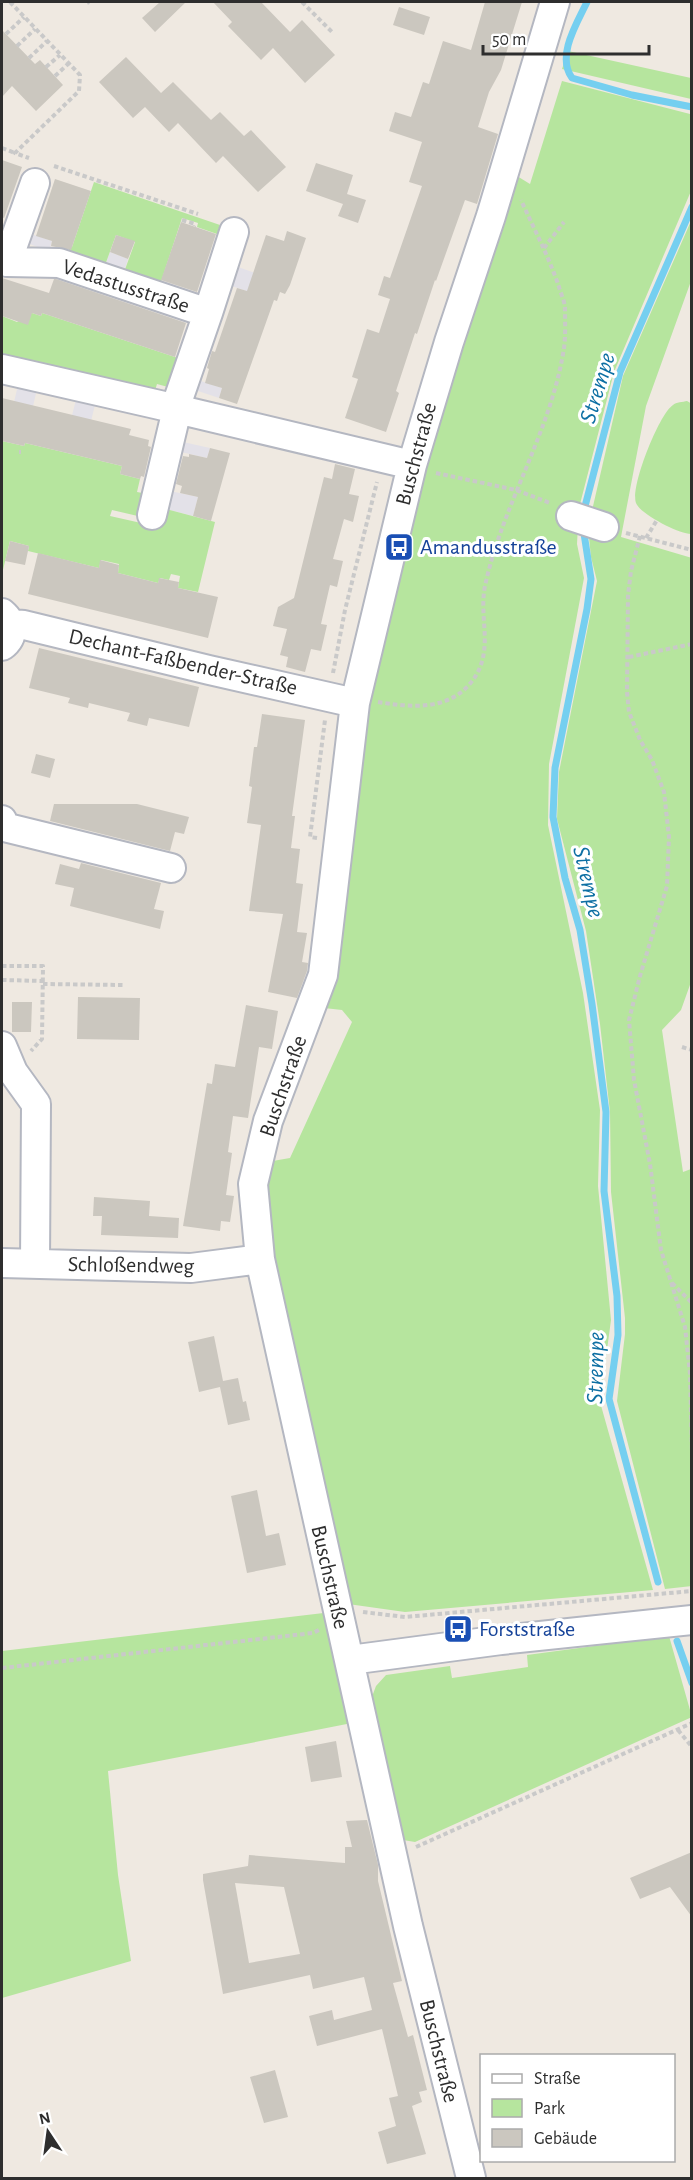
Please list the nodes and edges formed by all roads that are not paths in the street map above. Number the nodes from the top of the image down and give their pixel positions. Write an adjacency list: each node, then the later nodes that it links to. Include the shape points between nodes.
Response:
1 (555, 2): 8 (street, Buschstraße)
2 (39, 169): 4 (street, Vedastusstraße)
3 (234, 232): 5 (street, Vedastusstraße)
4 (4, 261): 5 (street, Vedastusstraße, via 58,263)
5 (208, 313): 7 (street, Vedastusstraße)
6 (2, 369): 7 (street)
7 (177, 409): 8 (street); 9 (street)
8 (412, 465): 13 (street, Buschstraße)
9 (152, 515)
10 (571, 516): 11 (street)
11 (604, 527)
12 (4, 638): 13 (street, Dechant-Faßbender-Straße, via 24,625)
13 (356, 703): 17 (street, Buschstraße, via 323,975 268,1121 253,1184)
14 (2, 820): 15 (street, via 4,828)
15 (171, 868)
16 (7, 1059): 19 (street, via 36,1104)
17 (260, 1259): 19 (street, Schloßendweg, via 191,1268); 21 (street, Buschstraße)
18 (2, 1263): 19 (street, Schloßendweg)
19 (35, 1263)
20 (692, 1620): 21 (street)
21 (350, 1660): 22 (street, Buschstraße, via 408,1926)
22 (471, 2178)

